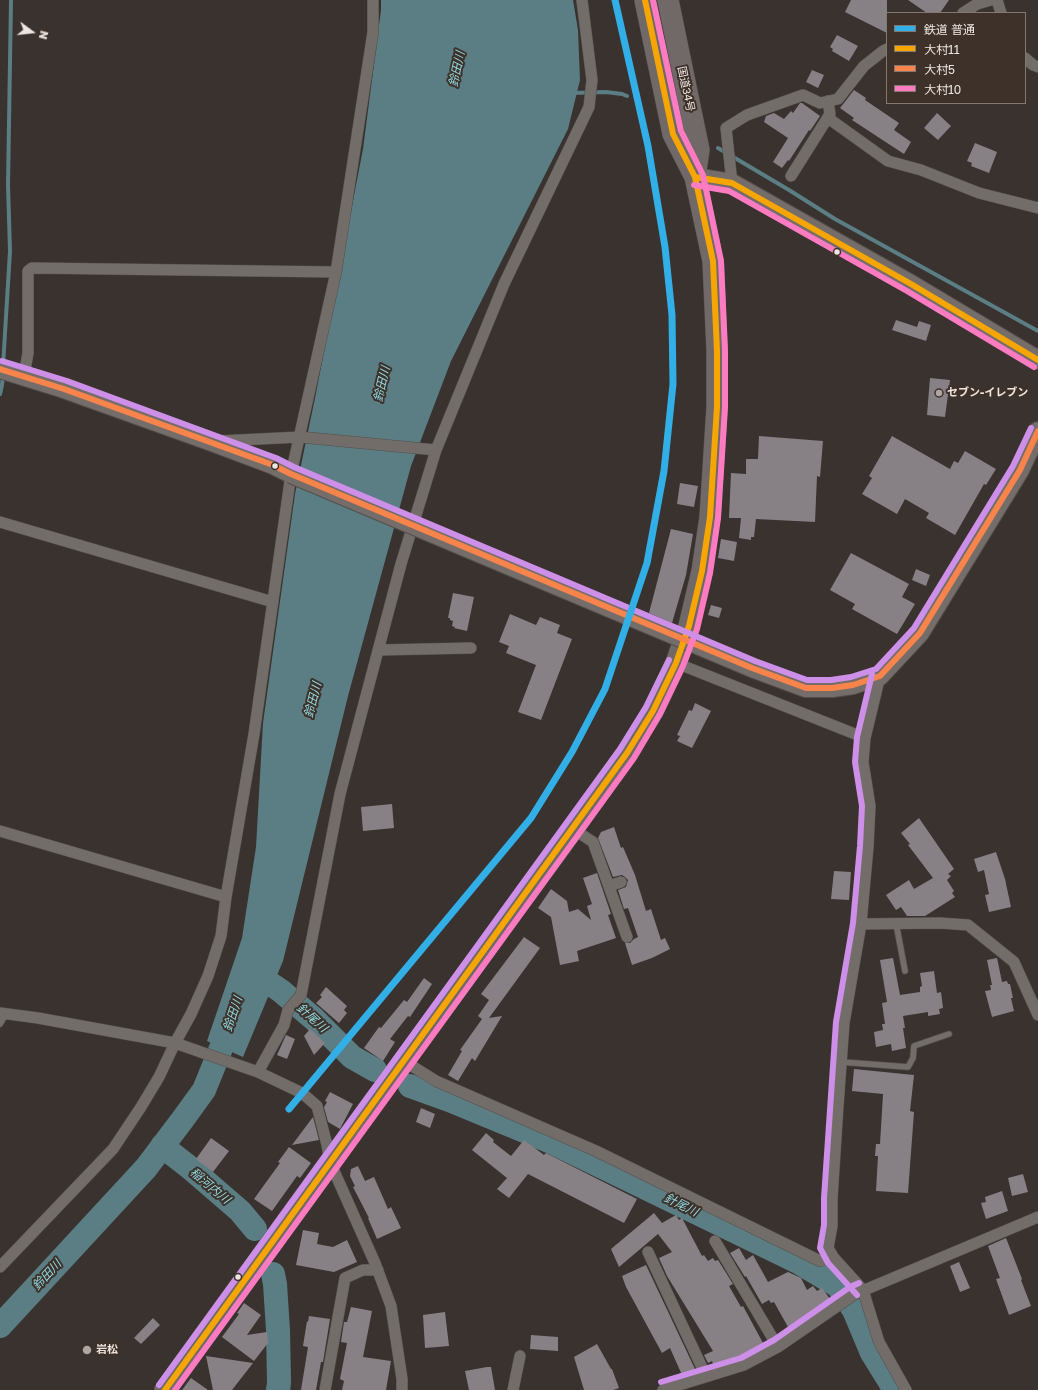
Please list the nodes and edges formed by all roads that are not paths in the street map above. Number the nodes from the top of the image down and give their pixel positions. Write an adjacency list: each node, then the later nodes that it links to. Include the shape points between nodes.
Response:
1 (373, 0): 18 (street, via 373,32)
2 (582, 0): 24 (street, via 592,80 589,107 504,284)
3 (645, 0): 16 (highway, 国道34号, via 673,134)
4 (668, 0): 16 (highway, 国道34号, via 699,150)
5 (991, 0): 7 (street, via 977,4)
6 (997, 0): 8 (street)
7 (965, 12)
8 (1001, 12)
9 (886, 50): 12 (street, via 864,66 838,99)
10 (1026, 59): 11 (street)
11 (1038, 67)
12 (828, 101): 13 (street); 14 (street, via 820,103 803,95 747,115 726,128)
13 (828, 118): 15 (street); 17 (street, via 888,161 921,170 979,193)
14 (732, 175): 16 (main road); 19 (main road)
15 (792, 176)
16 (695, 178): 30 (highway, 国道34号, via 713,261 717,407 710,517 703,563 689,626)
17 (1038, 208)
18 (336, 272): 20 (street, via 32,268 28,271 28,353); 22 (street)
19 (1038, 360)
20 (12, 373): 23 (main road)
21 (1038, 431): 31 (main road, via 1020,470 920,633)
22 (304, 438): 23 (street); 24 (street); 25 (street)
23 (212, 442): 25 (main road)
24 (436, 450): 29 (street)
25 (291, 474): 27 (street); 31 (main road, bridge, via 752,668 806,688 832,688)
26 (0, 522): 27 (street)
27 (274, 602): 37 (street)
28 (471, 648): 29 (street)
29 (378, 650): 49 (street, via 340,794 301,995 288,1010 284,1024)
30 (676, 663): 32 (street); 33 (highway, 国道34号, via 650,717)
31 (880, 676): 32 (street)
32 (865, 738): 39 (street, via 863,762 870,806)
33 (574, 829): 36 (street, via 593,842); 47 (highway, 国道34号)
34 (0, 831): 37 (street)
35 (621, 882): 36 (street)
36 (609, 886): 40 (street)
37 (226, 896): 46 (street, via 221,936 208,976)
38 (896, 923): 39 (street); 41 (lane); 43 (street, via 968,925 1014,962)
39 (861, 924): 48 (street, via 844,1023)
40 (627, 937)
41 (905, 971)
42 (3, 1014): 44 (lane); 46 (street)
43 (1038, 1015)
44 (0, 1024)
45 (949, 1034): 48 (lane, via 914,1046 913,1058 908,1066)
46 (178, 1044): 49 (street); 55 (street, via 113,1149)
47 (404, 1061): 50 (highway, 国道34号); 54 (street, via 436,1081 596,1151 820,1261)
48 (841, 1062): 54 (street, via 832,1226 828,1248)
49 (256, 1071): 50 (street, via 302,1094 317,1106)
50 (330, 1162): 56 (street); 61 (highway, 国道34号)
51 (1038, 1217): 57 (street)
52 (715, 1241): 58 (street)
53 (648, 1252): 60 (street)
54 (834, 1258): 57 (street)
55 (0, 1267)
56 (378, 1270): 62 (street, via 362,1270 345,1278); 63 (street, via 391,1306)
57 (859, 1292): 58 (street); 66 (street, via 879,1342)
58 (778, 1347): 60 (street, via 744,1365)
59 (520, 1356): 64 (street)
60 (706, 1376): 65 (street)
61 (165, 1390)
62 (325, 1390)
63 (402, 1390)
64 (513, 1390)
65 (663, 1390)
66 (906, 1390)

